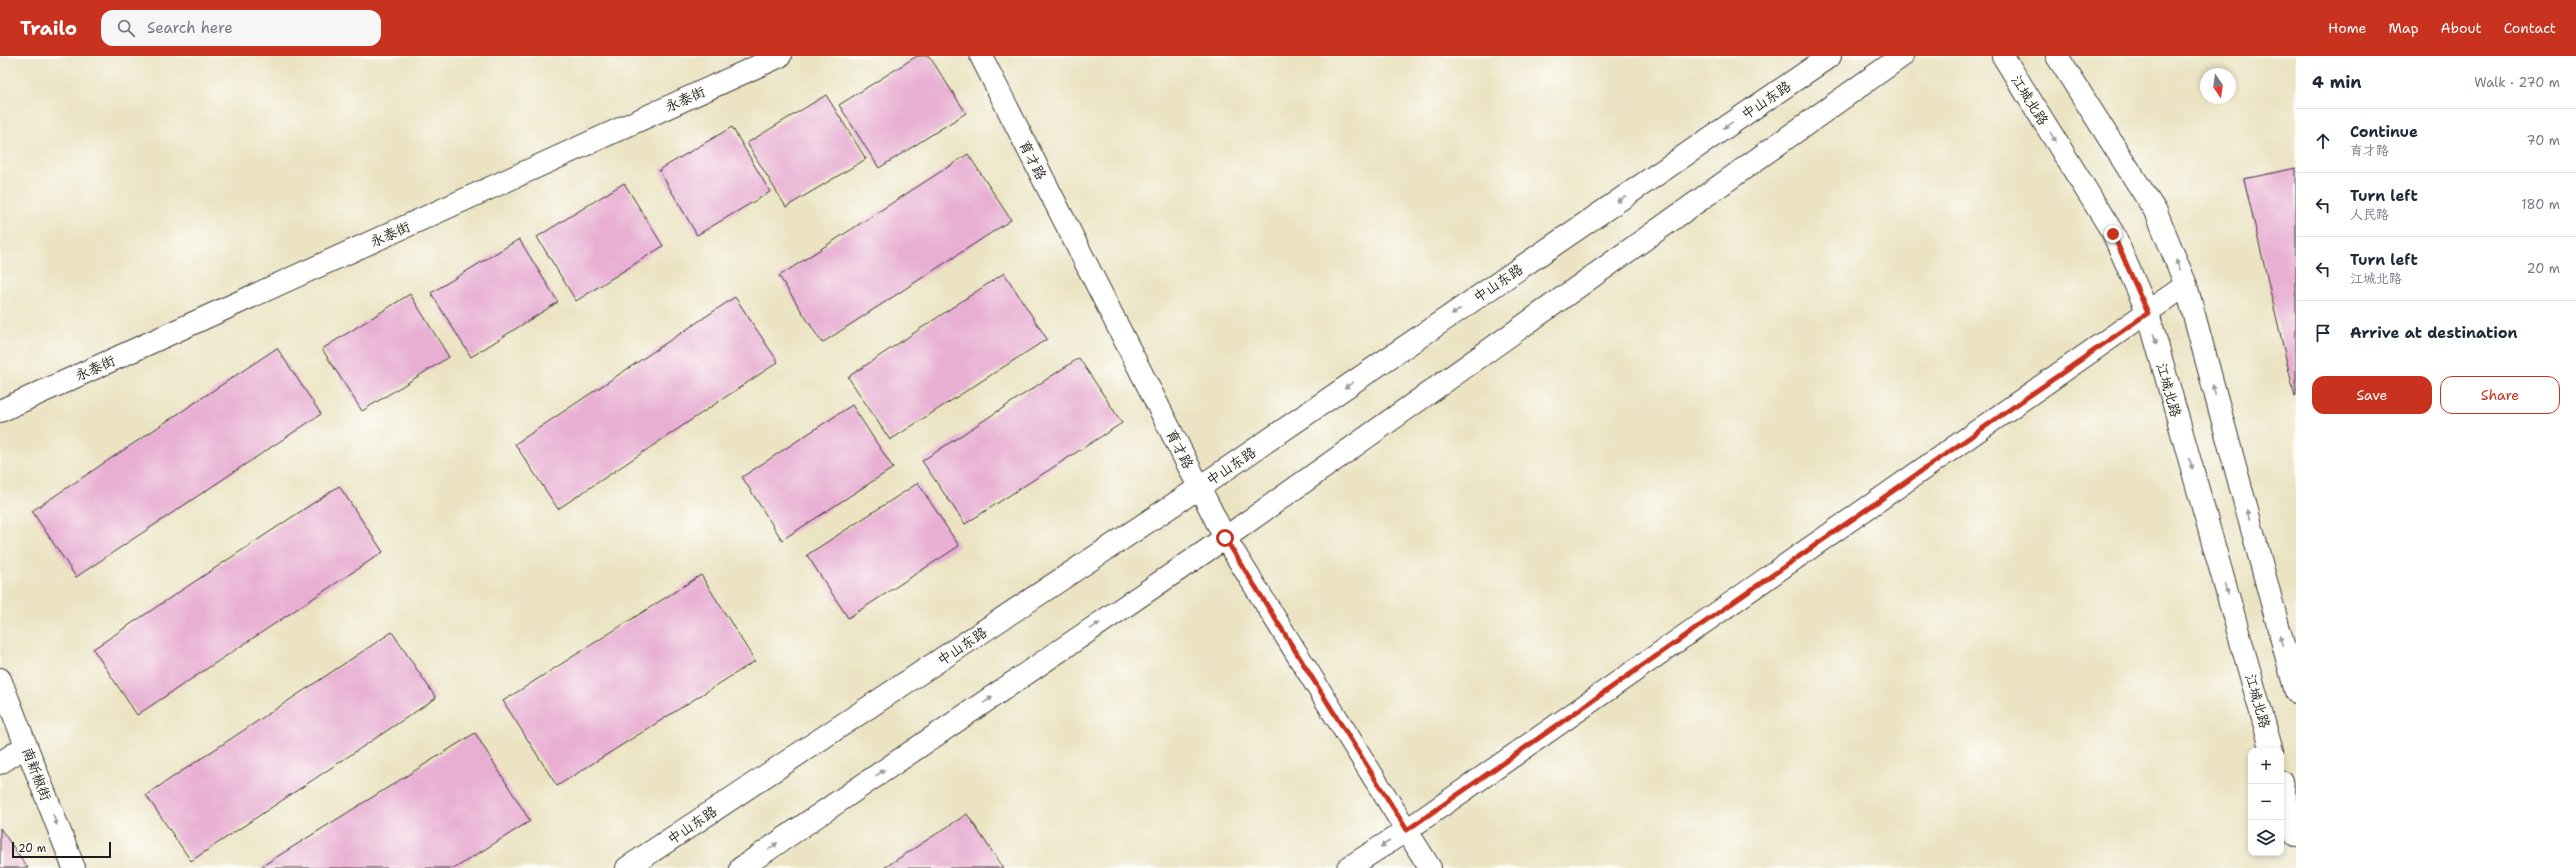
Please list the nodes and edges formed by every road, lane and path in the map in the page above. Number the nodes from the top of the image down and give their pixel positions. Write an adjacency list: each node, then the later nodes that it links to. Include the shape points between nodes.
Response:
1 (780, 56): 9 (main road, 永泰街)
2 (980, 56): 10 (main road, 育才路)
3 (1830, 56): 10 (main road, 中山东路, one-way to 10)
4 (1902, 56): 11 (main road)
5 (2002, 56): 8 (main road, 江城北路, one-way to 8, via 2113,234)
6 (2057, 56): 7 (main road, one-way to 6, via 2157,214)
7 (2186, 285): 8 (main road); 13 (main road, one-way to 7)
8 (2148, 313): 15 (main road, 江城北路, one-way to 15); 18 (main road)
9 (0, 412)
10 (1200, 487): 11 (main road, 育才路); 21 (main road, 中山东路)
11 (1225, 538): 18 (main road, 育才路); 22 (main road, one-way to 11)
12 (0, 679): 14 (main road, 南新椒街)
13 (2296, 692)
14 (26, 746): 16 (main road); 20 (main road, 南新椒街, one-way to 20)
15 (2271, 748)
16 (0, 763)
17 (2282, 784): 19 (main road)
18 (1407, 830): 23 (main road, one-way to 23); 24 (main road, 育才路)
19 (2296, 835)
20 (74, 868)
21 (628, 868)
22 (741, 868)
23 (1348, 868)
24 (1430, 868)

